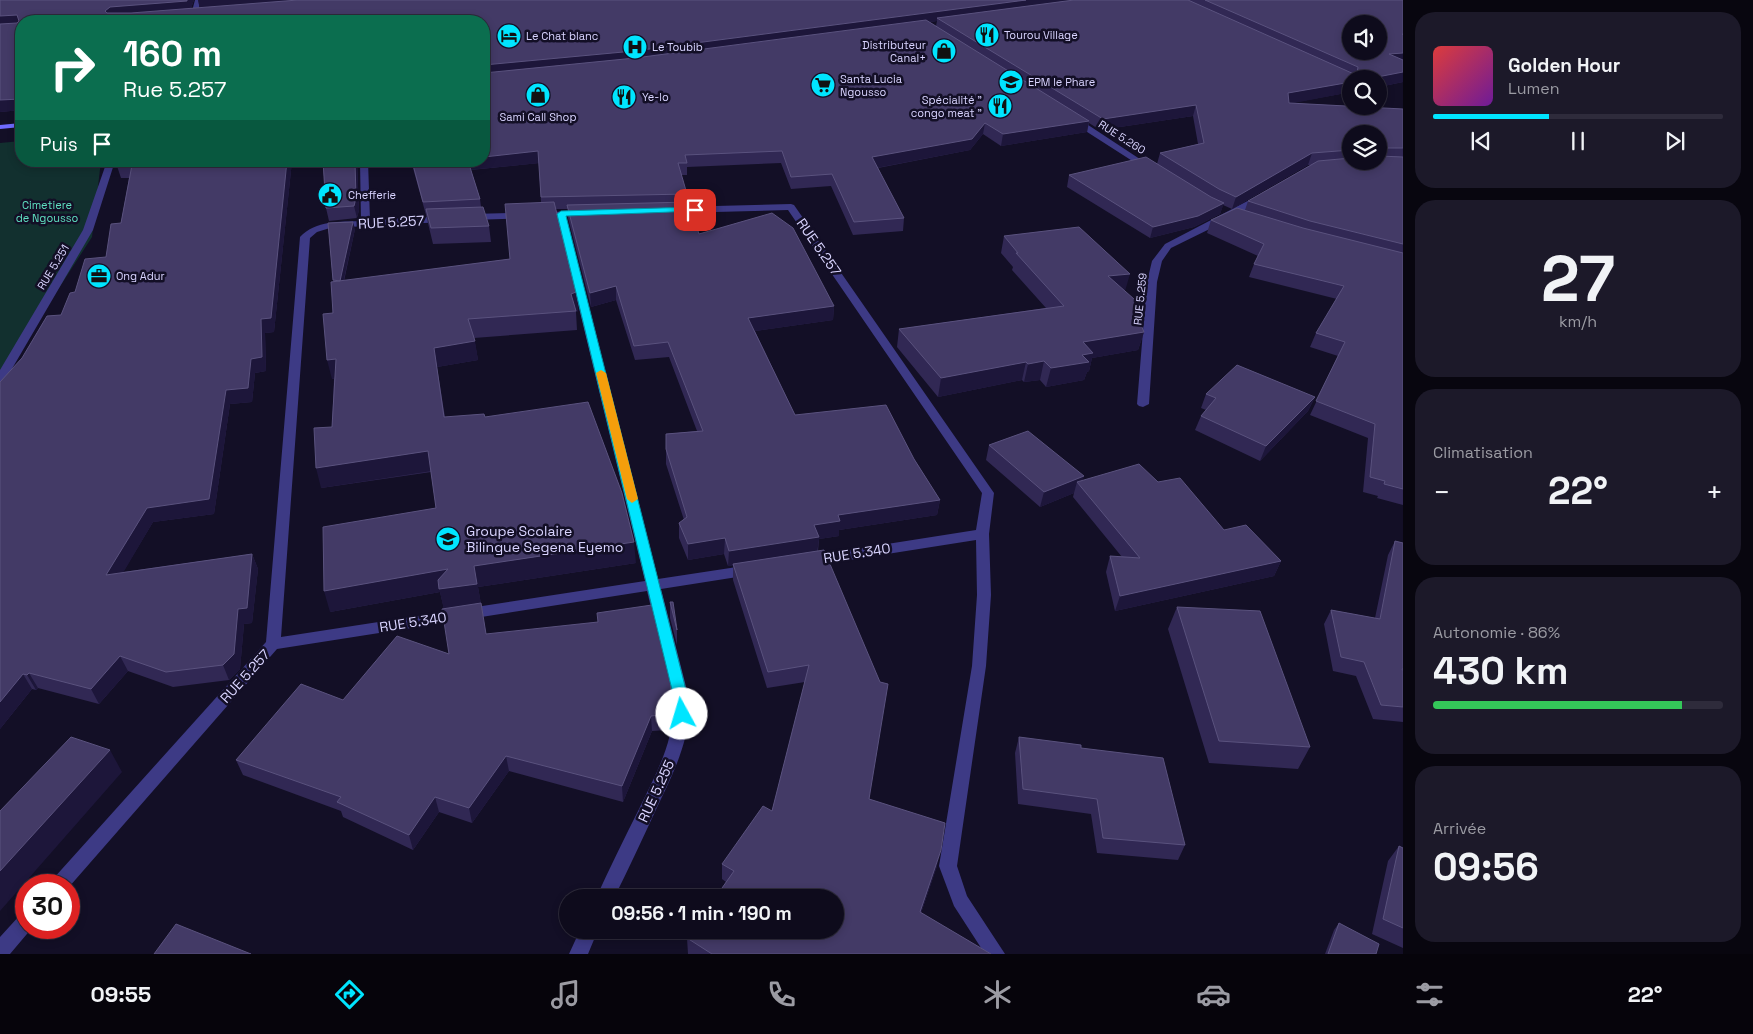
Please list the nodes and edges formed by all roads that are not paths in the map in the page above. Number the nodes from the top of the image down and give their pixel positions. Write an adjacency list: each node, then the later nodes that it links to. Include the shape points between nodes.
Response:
1 (198, 0): 4 (street)
2 (204, 14): 4 (street)
3 (186, 15): 4 (street)
4 (194, 15)
5 (1069, 116): 10 (street, RUE 5.260)
6 (15, 126): 7 (main road)
7 (0, 127)
8 (109, 167): 18 (street, RUE 5.251, via 88,230)
9 (364, 167): 17 (street)
10 (1160, 175)
11 (1273, 190): 16 (street, RUE 5.259)
12 (1217, 208): 16 (street)
13 (666, 210): 20 (street, RUE 5.257, via 791,207 988,493)
14 (599, 212): 15 (street, RUE 5.257)
15 (561, 214): 17 (street, RUE 5.257); 23 (street, RUE 5.255)
16 (1235, 216): 19 (street, RUE 5.259, via 1168,246 1157,261 1152,282)
17 (366, 223): 24 (street, RUE 5.257, via 329,225 305,237)
18 (0, 379)
19 (1143, 404)
20 (982, 534): 21 (street, RUE 5.340); 31 (street, via 984,595 979,666 948,866 960,900)
21 (799, 562)
22 (760, 568): 23 (street, RUE 5.340)
23 (654, 585): 24 (street, RUE 5.340); 26 (street, RUE 5.255, via 681,698 678,742)
24 (273, 644): 25 (street, RUE 5.257)
25 (68, 874)
26 (609, 889)
27 (15, 934): 29 (street)
28 (585, 939): 30 (street)
29 (0, 951)
30 (578, 954)
31 (996, 954)

